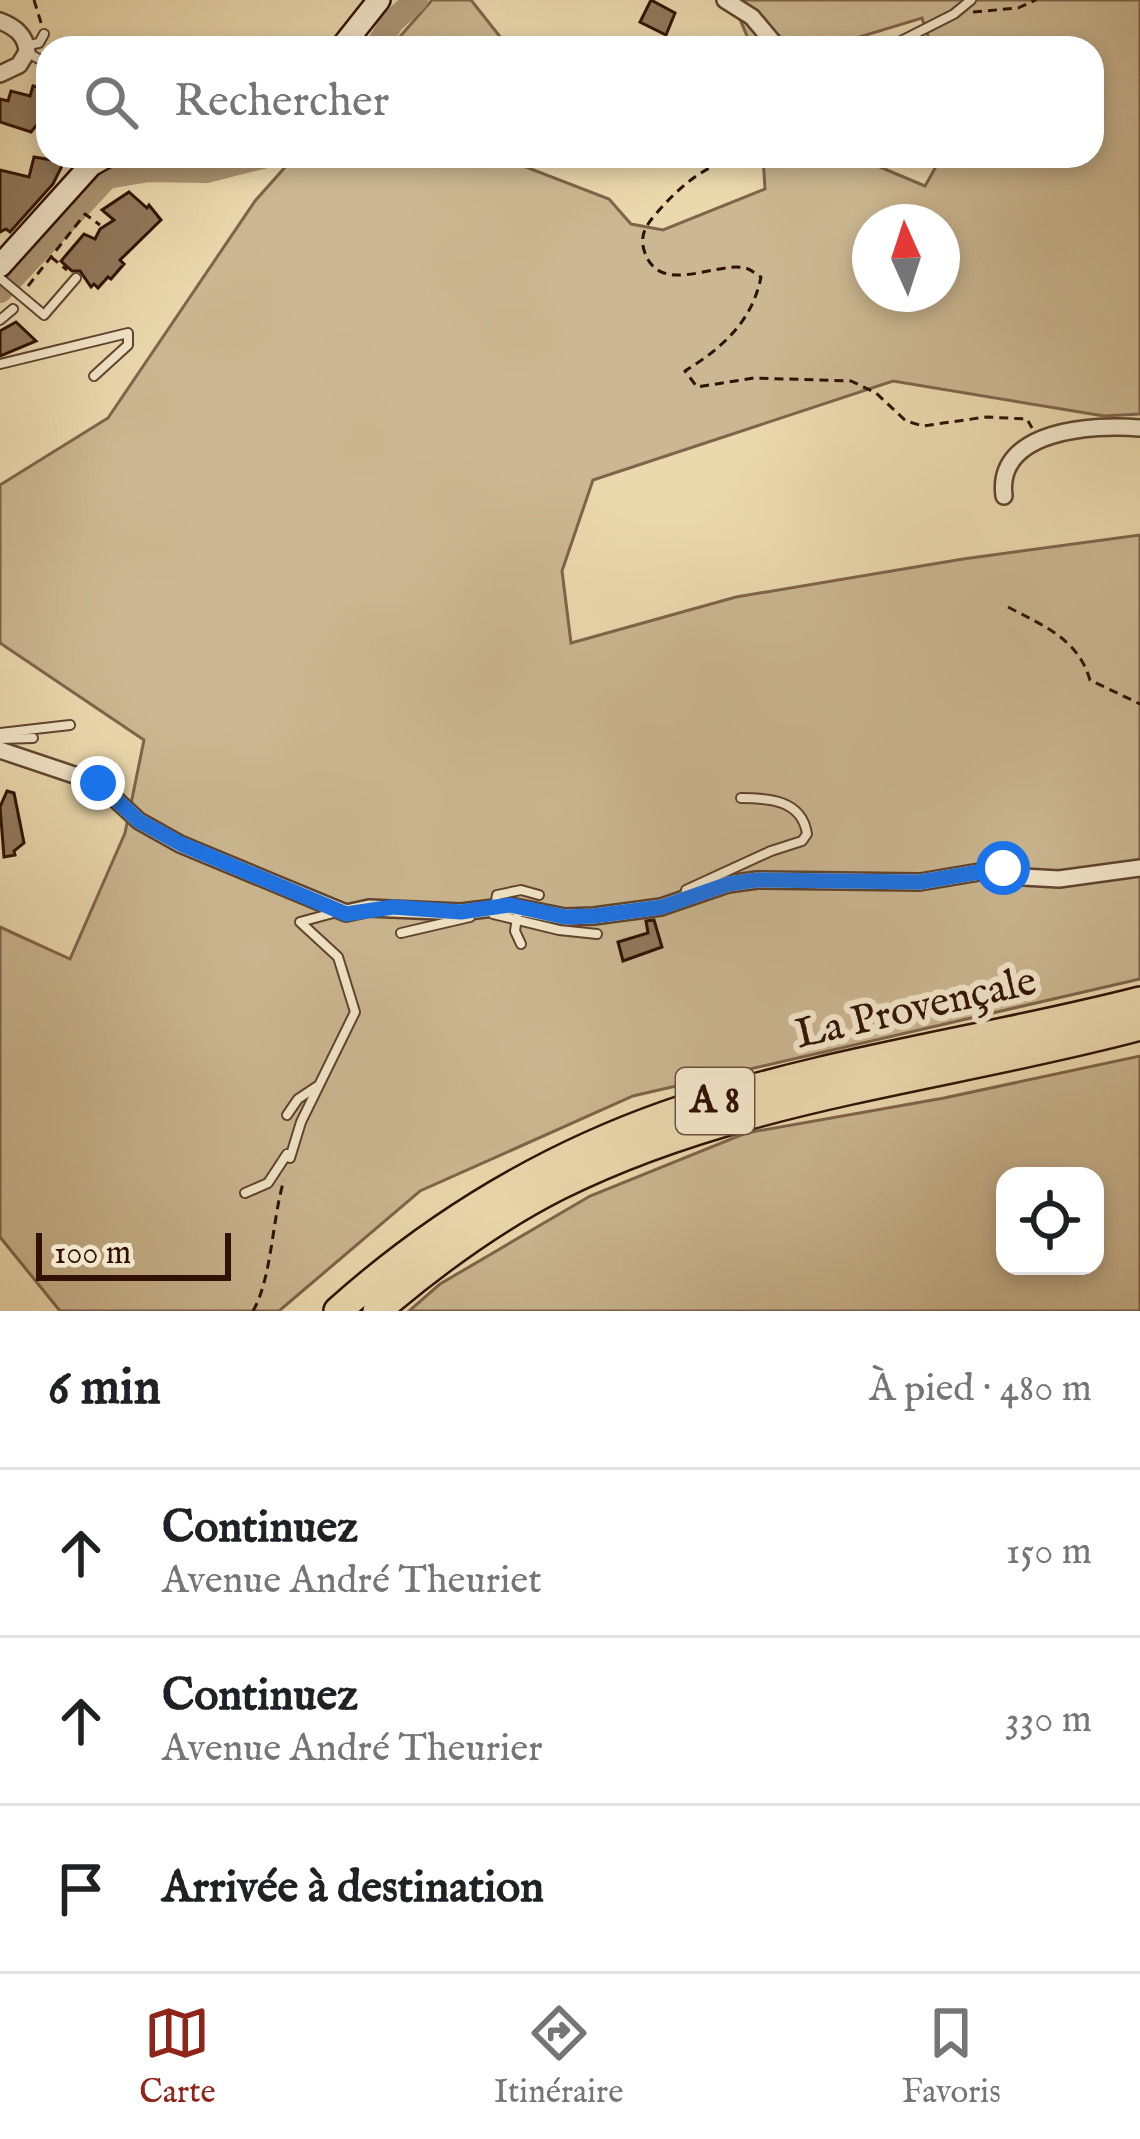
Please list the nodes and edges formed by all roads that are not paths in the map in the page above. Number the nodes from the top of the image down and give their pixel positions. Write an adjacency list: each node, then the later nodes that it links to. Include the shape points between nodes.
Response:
1 (379, 0): 5 (main road)
2 (725, 0): 6 (street)
3 (970, 0): 7 (lane)
4 (0, 21): 9 (street)
5 (350, 36)
6 (768, 36)
7 (910, 36)
8 (36, 44): 9 (lane)
9 (27, 49): 10 (lane); 11 (street, via 19,65)
10 (36, 55)
11 (0, 74)
12 (90, 168): 13 (main road)
13 (0, 266)
14 (0, 278): 15 (lane, via 44,316)
15 (76, 278)
16 (13, 310): 17 (lane)
17 (0, 320)
18 (0, 364): 19 (lane, via 128,333 128,345)
19 (94, 376)
20 (1140, 428): 21 (street, via 1091,427 1038,440 1006,471)
21 (1004, 496)
22 (70, 725): 23 (lane)
23 (0, 736): 24 (lane)
24 (34, 738)
25 (0, 750): 31 (street, via 98,783 139,821 181,844)
26 (741, 799): 29 (lane, via 771,798 794,808 807,834 704,880)
27 (1140, 868): 29 (street, via 1059,879 1022,878 1003,868 920,882 757,880)
28 (539, 895): 30 (lane, via 507,891)
29 (683, 900): 30 (street, via 565,917)
30 (487, 908): 31 (street); 32 (lane); 33 (lane)
31 (338, 912): 38 (lane, via 300,922 338,957 356,1012)
32 (517, 917): 34 (lane); 35 (lane)
33 (401, 932)
34 (598, 934)
35 (521, 944)
36 (1140, 1001): 43 (highway, La Provençale / A 8, via 667,1116 489,1198)
37 (1140, 1026): 44 (highway, La Provençale / A 8, via 793,1103 669,1140 502,1217)
38 (318, 1086): 39 (lane); 40 (lane)
39 (287, 1115)
40 (294, 1142): 41 (lane); 42 (lane, via 268,1183)
41 (290, 1158)
42 (244, 1193)
43 (338, 1311)
44 (377, 1311)

